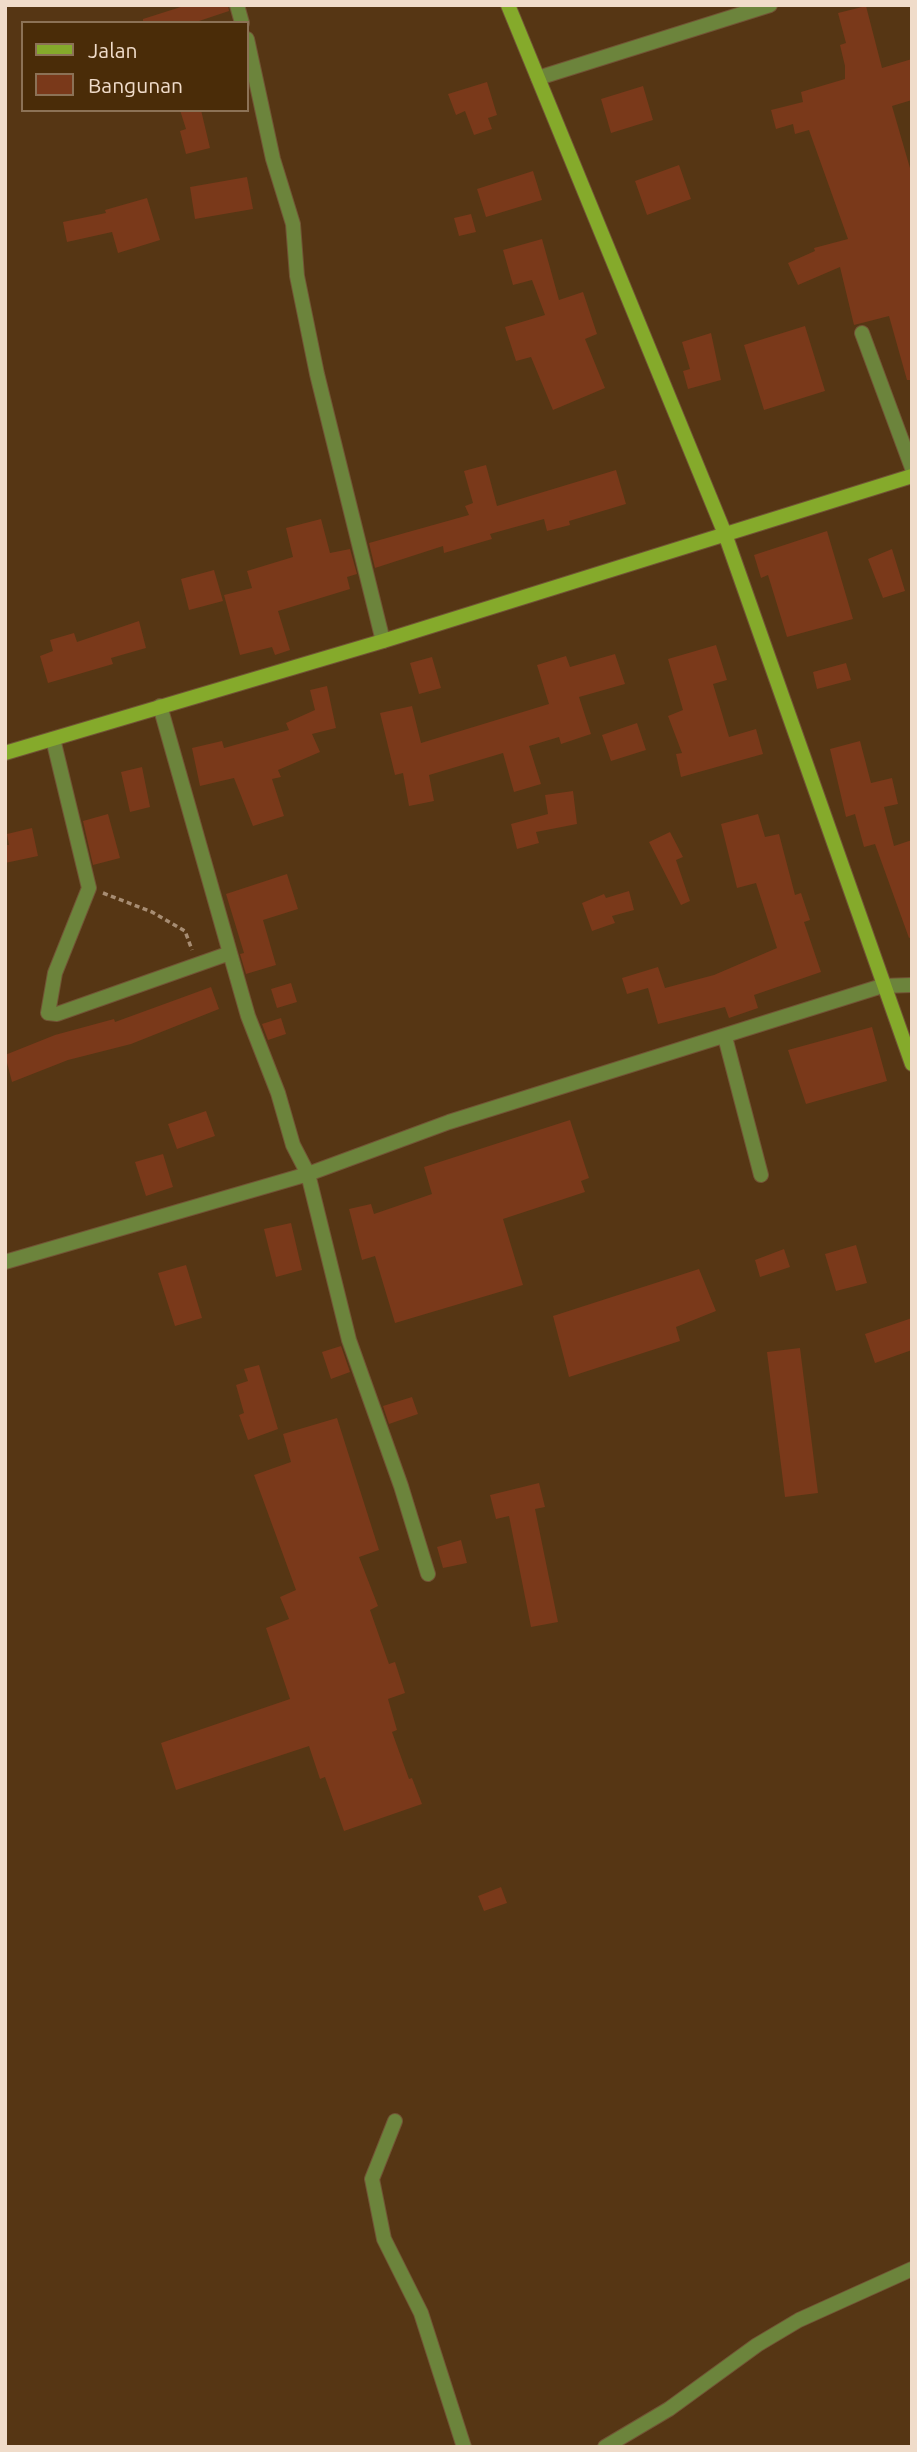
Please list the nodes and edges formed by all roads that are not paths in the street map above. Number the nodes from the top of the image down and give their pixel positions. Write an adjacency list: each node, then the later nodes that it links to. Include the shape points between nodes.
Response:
1 (508, 5): 4 (street)
2 (770, 5): 4 (street)
3 (248, 44): 9 (street, via 273,159 293,224 297,276 317,374)
4 (538, 78): 8 (street)
5 (862, 333): 6 (street)
6 (912, 468)
7 (912, 475): 8 (street)
8 (725, 534): 9 (street); 15 (street)
9 (383, 641): 10 (street)
10 (160, 706): 11 (street); 13 (street)
11 (53, 738): 12 (street); 13 (street, via 89,888 55,973 47,1009 51,1015)
12 (5, 753)
13 (230, 953): 18 (street, via 293,1145)
14 (912, 985): 15 (street)
15 (882, 986): 16 (street); 17 (street)
16 (725, 1037): 18 (street, via 449,1122); 19 (street)
17 (912, 1064)
18 (308, 1174): 20 (street); 21 (street, via 349,1340)
19 (761, 1175)
20 (5, 1262)
21 (428, 1574)
22 (396, 2121): 24 (street, via 372,2179 384,2239 422,2314)
23 (912, 2269): 25 (street, via 799,2320)
24 (464, 2447)
25 (605, 2447)

